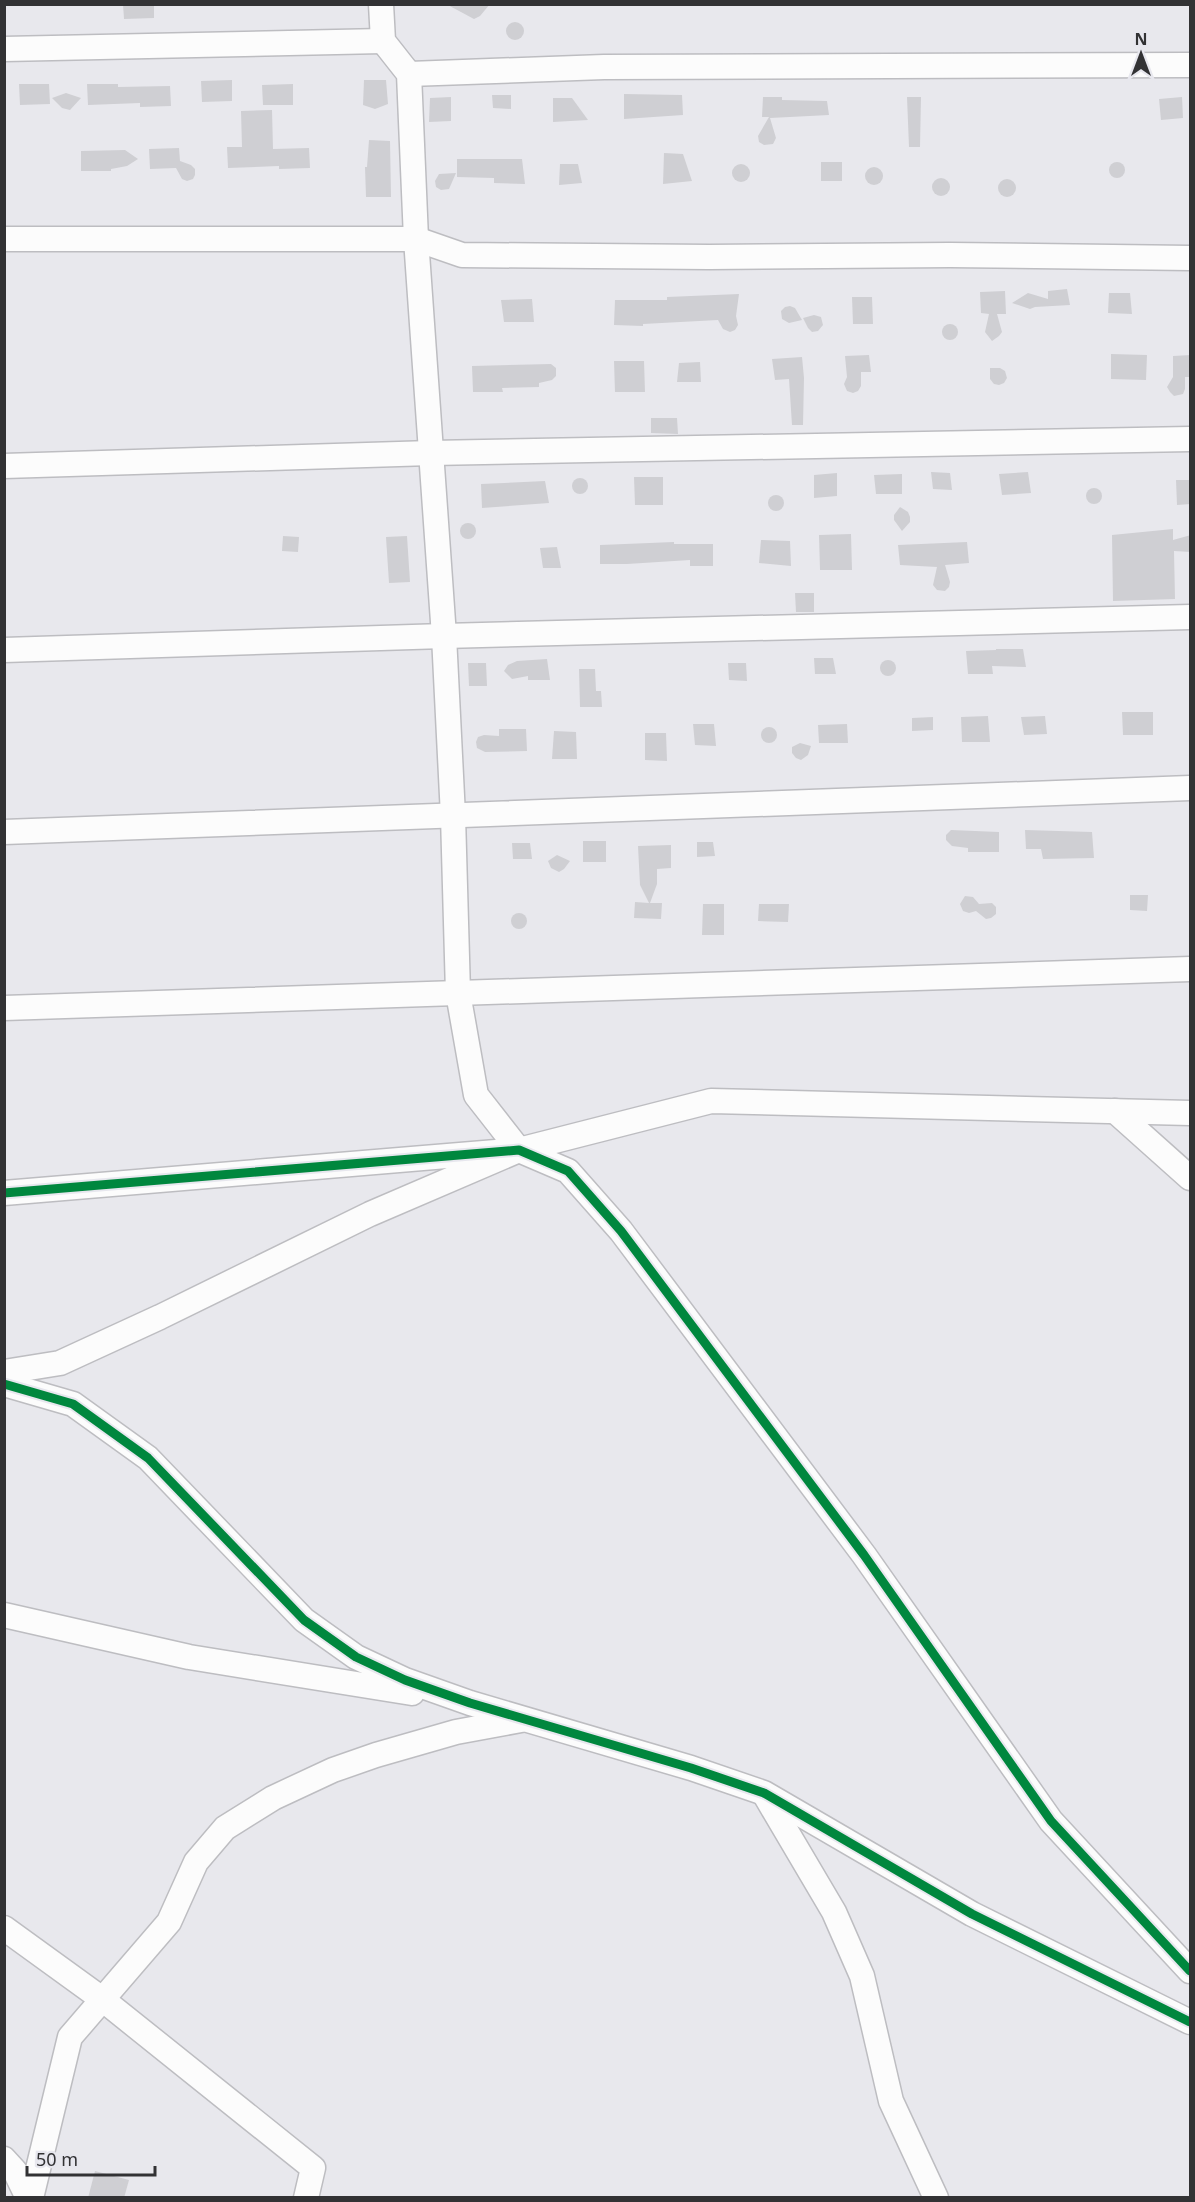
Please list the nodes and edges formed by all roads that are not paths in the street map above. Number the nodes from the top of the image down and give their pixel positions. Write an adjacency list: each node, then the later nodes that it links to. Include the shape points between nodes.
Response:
1 (381, 4): 2 (street)
2 (383, 42): 3 (street); 5 (street)
3 (4, 49)
4 (1191, 65): 5 (street, via 604,67)
5 (409, 74): 6 (street)
6 (416, 238): 7 (street); 8 (street, via 462,255); 10 (street)
7 (4, 239)
8 (1191, 258)
9 (1191, 439): 10 (street)
10 (431, 453): 11 (street); 13 (street)
11 (4, 466)
12 (1191, 617): 13 (street)
13 (444, 636): 14 (street); 16 (street)
14 (4, 650)
15 (1191, 788): 16 (street)
16 (453, 816): 17 (street); 19 (street)
17 (4, 832)
18 (1191, 969): 19 (street)
19 (458, 993): 20 (street); 23 (street, via 476,1095)
20 (4, 1008)
21 (1115, 1111): 22 (street); 23 (street, via 711,1101); 24 (street)
22 (1191, 1113)
23 (519, 1150): 25 (street); 26 (street, via 370,1214 60,1362); 33 (street, via 568,1171 621,1232 864,1555 1051,1821)
24 (1191, 1178)
25 (4, 1192)
26 (4, 1372)
27 (4, 1384): 29 (street, via 73,1404 148,1458 304,1620 356,1657)
28 (4, 1615): 29 (street, via 189,1656)
29 (470, 1703): 30 (street)
30 (529, 1719): 31 (street); 34 (street, via 456,1732 333,1770 273,1798 225,1828 196,1862 169,1922)
31 (764, 1793): 35 (street, via 972,1914); 39 (street, via 834,1912 862,1976 891,2101)
32 (4, 1928): 34 (street)
33 (1191, 1971)
34 (102, 2000): 37 (street, via 70,2037); 38 (street, via 313,2168)
35 (1191, 2022)
36 (4, 2159): 37 (street)
37 (29, 2198)
38 (306, 2198)
39 (936, 2198)

